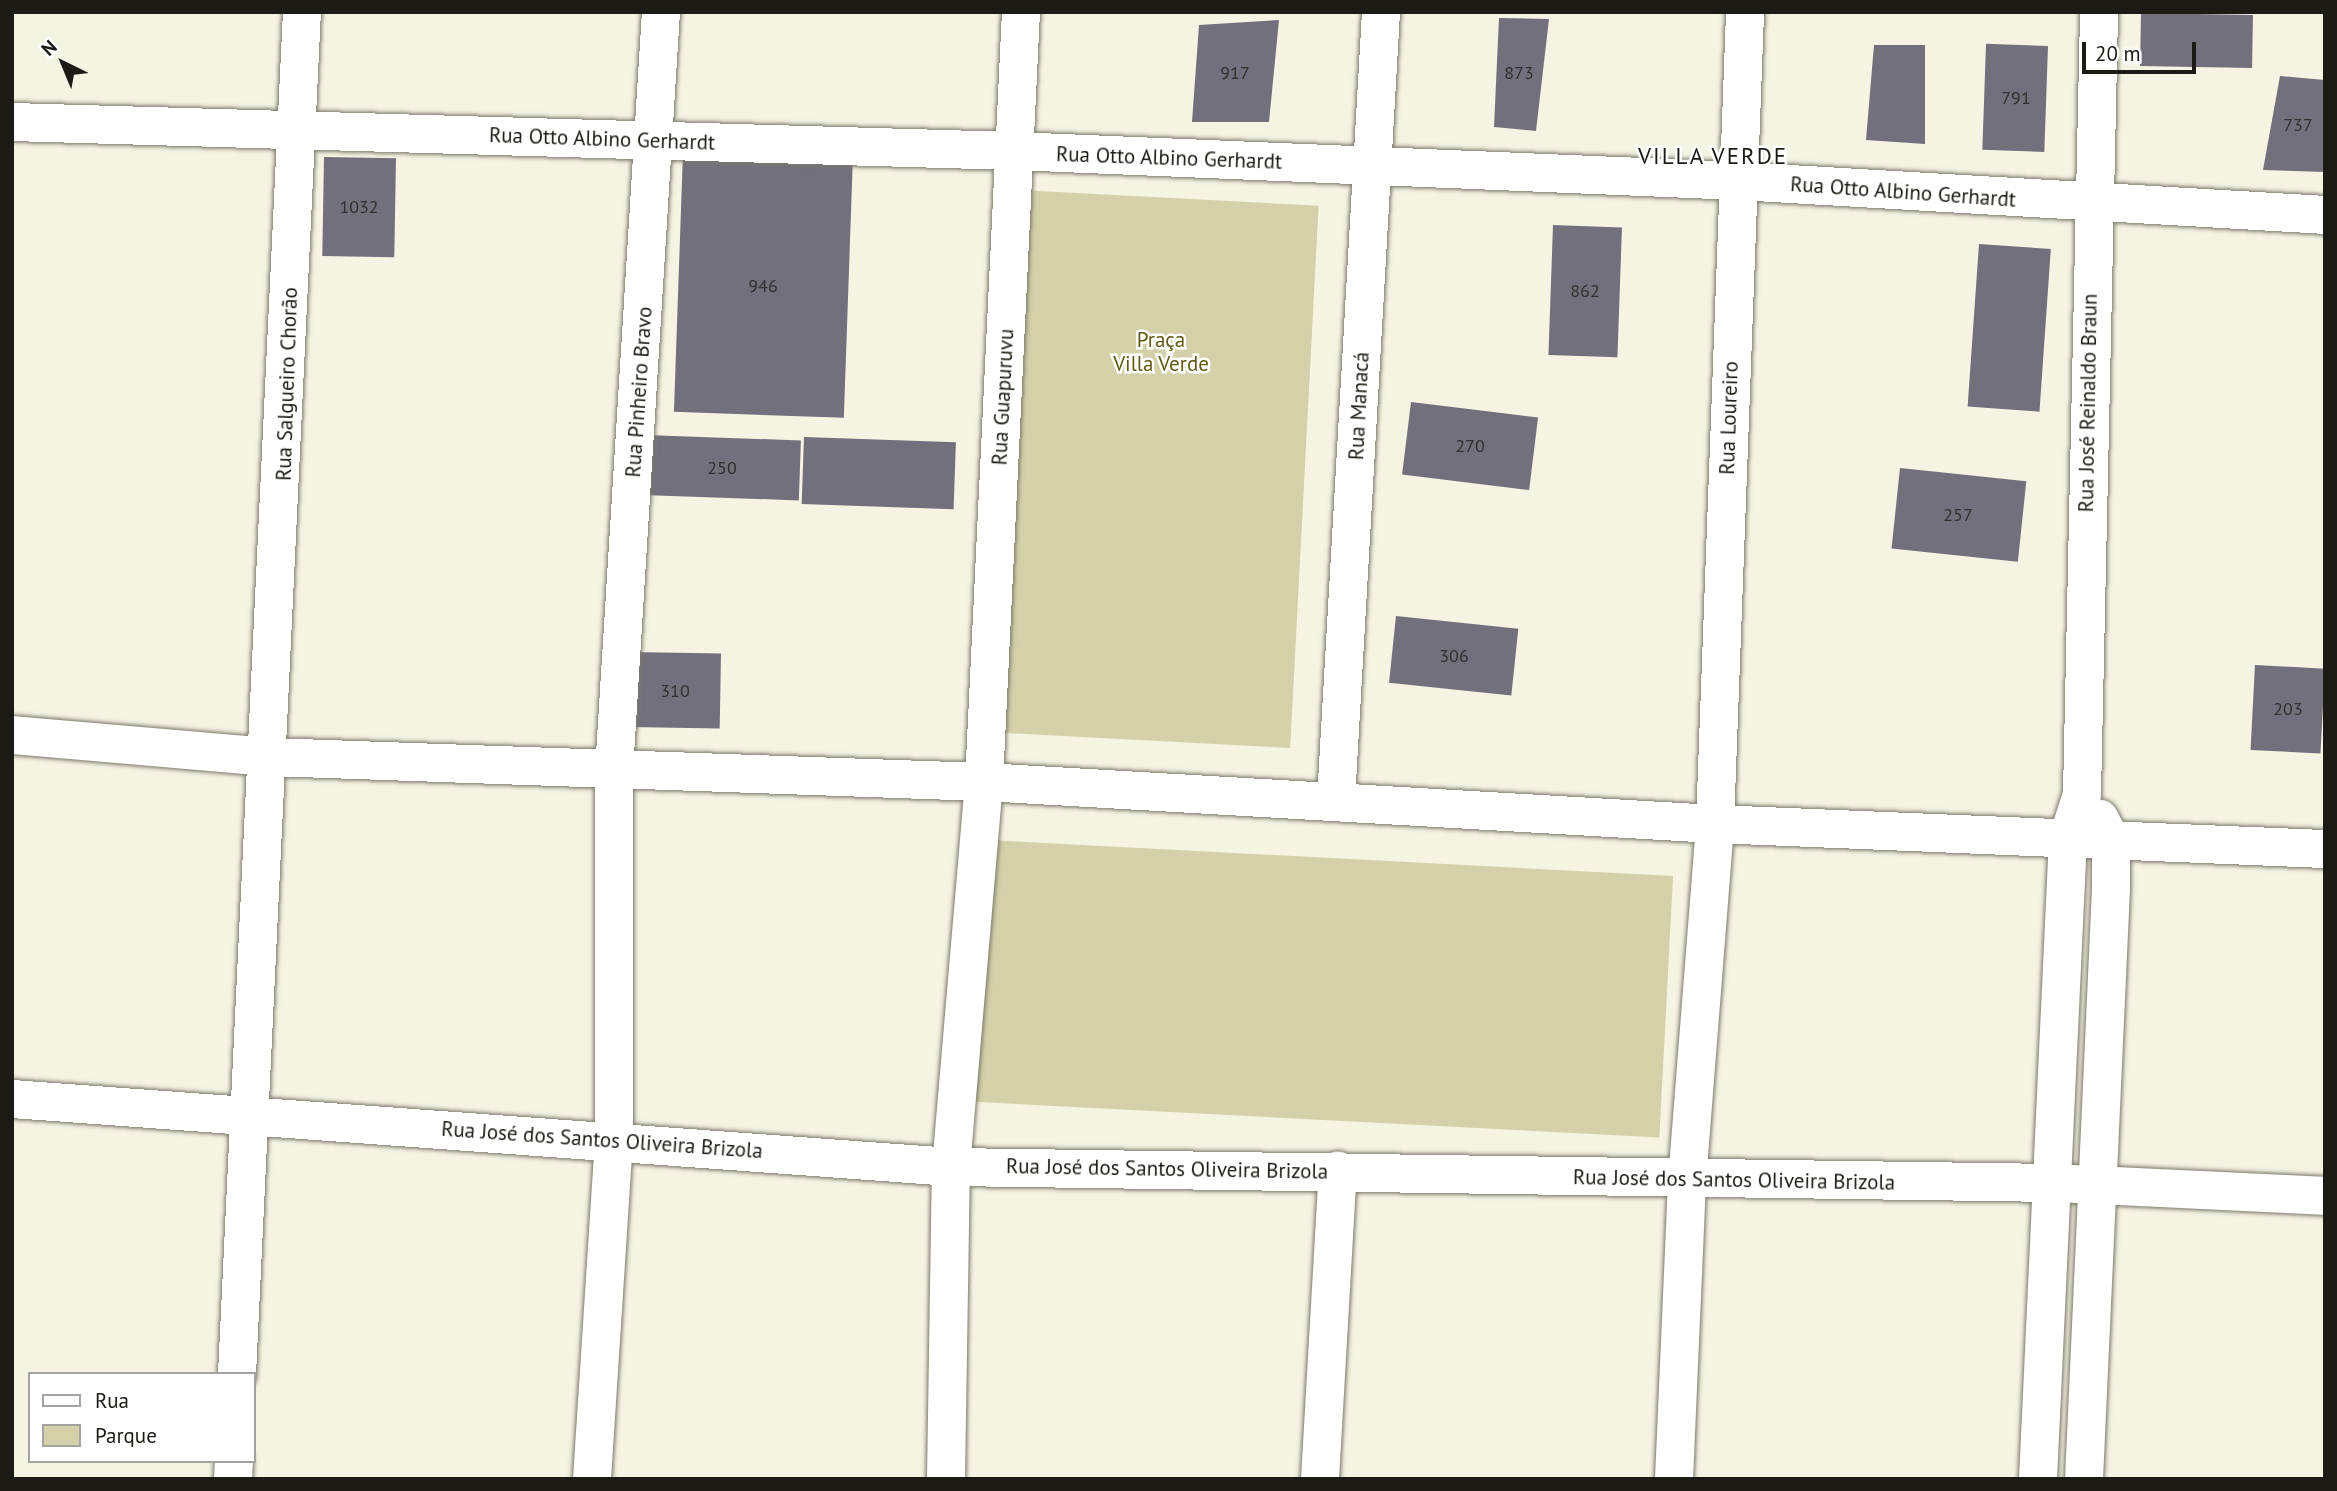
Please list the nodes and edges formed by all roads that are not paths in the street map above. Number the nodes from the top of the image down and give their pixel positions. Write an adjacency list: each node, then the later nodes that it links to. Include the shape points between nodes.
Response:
1 (302, 12): 8 (street, Rua Salgueiro Chorão)
2 (661, 12): 9 (street, Rua Pinheiro Bravo)
3 (1021, 12): 10 (street, Rua Guapuruvu)
4 (1381, 12): 11 (street, Rua Manacá)
5 (1745, 12): 12 (street, Rua Loureiro)
6 (2099, 12): 13 (street, Rua José Reinaldo Braun)
7 (12, 122): 8 (street, Rua Otto Albino Gerhardt)
8 (298, 128): 9 (street, Rua Otto Albino Gerhardt); 16 (street, Rua Salgueiro Chorão)
9 (656, 141): 10 (street, Rua Otto Albino Gerhardt); 17 (street, Rua Pinheiro Bravo)
10 (1014, 151): 11 (street, Rua Otto Albino Gerhardt); 18 (street, Rua Guapuruvu)
11 (1373, 167): 12 (street, Rua Otto Albino Gerhardt); 20 (street, Rua Manacá)
12 (1738, 181): 13 (street, Rua Otto Albino Gerhardt); 21 (street, Rua Loureiro)
13 (2091, 204): 14 (street, Rua Otto Albino Gerhardt); 19 (street, Rua José Reinaldo Braun)
14 (2325, 215)
15 (12, 736): 16 (street)
16 (270, 757): 17 (street); 26 (street, Rua Salgueiro Chorão)
17 (614, 771): 18 (street); 27 (street, Rua Pinheiro Bravo)
18 (984, 782): 20 (street); 28 (street, Rua Guapuruvu)
19 (2082, 794): 22 (street, Rua José Reinaldo Braun); 23 (street)
20 (1336, 800): 21 (street)
21 (1715, 824): 22 (street); 30 (street, Rua Loureiro)
22 (2068, 838): 23 (street); 31 (street, Rua José Reinaldo Braun)
23 (2110, 841): 24 (street); 32 (street)
24 (2325, 849)
25 (12, 1099): 26 (street, Rua José dos Santos Oliveira Brizola)
26 (247, 1119): 27 (street, Rua José dos Santos Oliveira Brizola); 34 (street, Rua Salgueiro Chorão)
27 (614, 1139): 28 (street, Rua José dos Santos Oliveira Brizola); 35 (street, Rua Pinheiro Bravo)
28 (951, 1167): 29 (street, Rua José dos Santos Oliveira Brizola); 36 (street, Rua Guapuruvu)
29 (1338, 1171): 30 (street, Rua José dos Santos Oliveira Brizola); 37 (street)
30 (1687, 1181): 31 (street, Rua José dos Santos Oliveira Brizola); 38 (street, Rua Loureiro)
31 (2054, 1183): 32 (street, Rua José dos Santos Oliveira Brizola); 39 (street, Rua José Reinaldo Braun)
32 (2097, 1185): 33 (street, Rua José dos Santos Oliveira Brizola); 40 (street)
33 (2325, 1196)
34 (237, 1372)
35 (592, 1479)
36 (946, 1479)
37 (1320, 1479)
38 (1674, 1479)
39 (2039, 1479)
40 (2084, 1479)

